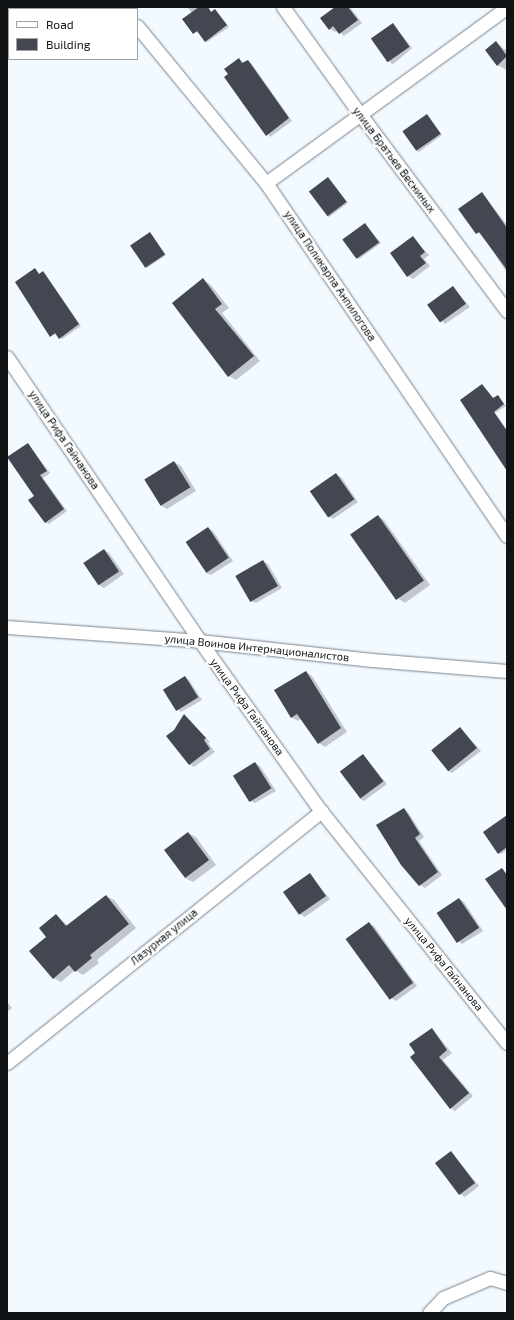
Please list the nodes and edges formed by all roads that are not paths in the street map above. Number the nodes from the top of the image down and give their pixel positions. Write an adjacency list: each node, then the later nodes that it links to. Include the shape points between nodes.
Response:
1 (283, 7): 4 (street, улица Братьев Весниных)
2 (507, 7): 4 (street)
3 (138, 27): 5 (street, улица Поликарпа Анпилогова)
4 (360, 114): 5 (street); 6 (street, улица Братьев Весниных)
5 (266, 183): 8 (street, улица Поликарпа Анпилогова)
6 (507, 311)
7 (7, 357): 10 (street, улица Рифа Гайнанова)
8 (507, 536)
9 (7, 627): 10 (street, улица Воинов Интернационалистов)
10 (200, 641): 11 (street, улица Воинов Интернационалистов, via 372,660); 12 (street, улица Рифа Гайнанова)
11 (507, 671)
12 (322, 811): 13 (street, улица Рифа Гайнанова); 14 (street, Лазурная улица)
13 (507, 1043)
14 (7, 1063)
15 (507, 1283): 16 (street, via 490,1278 443,1298)
16 (429, 1313)

